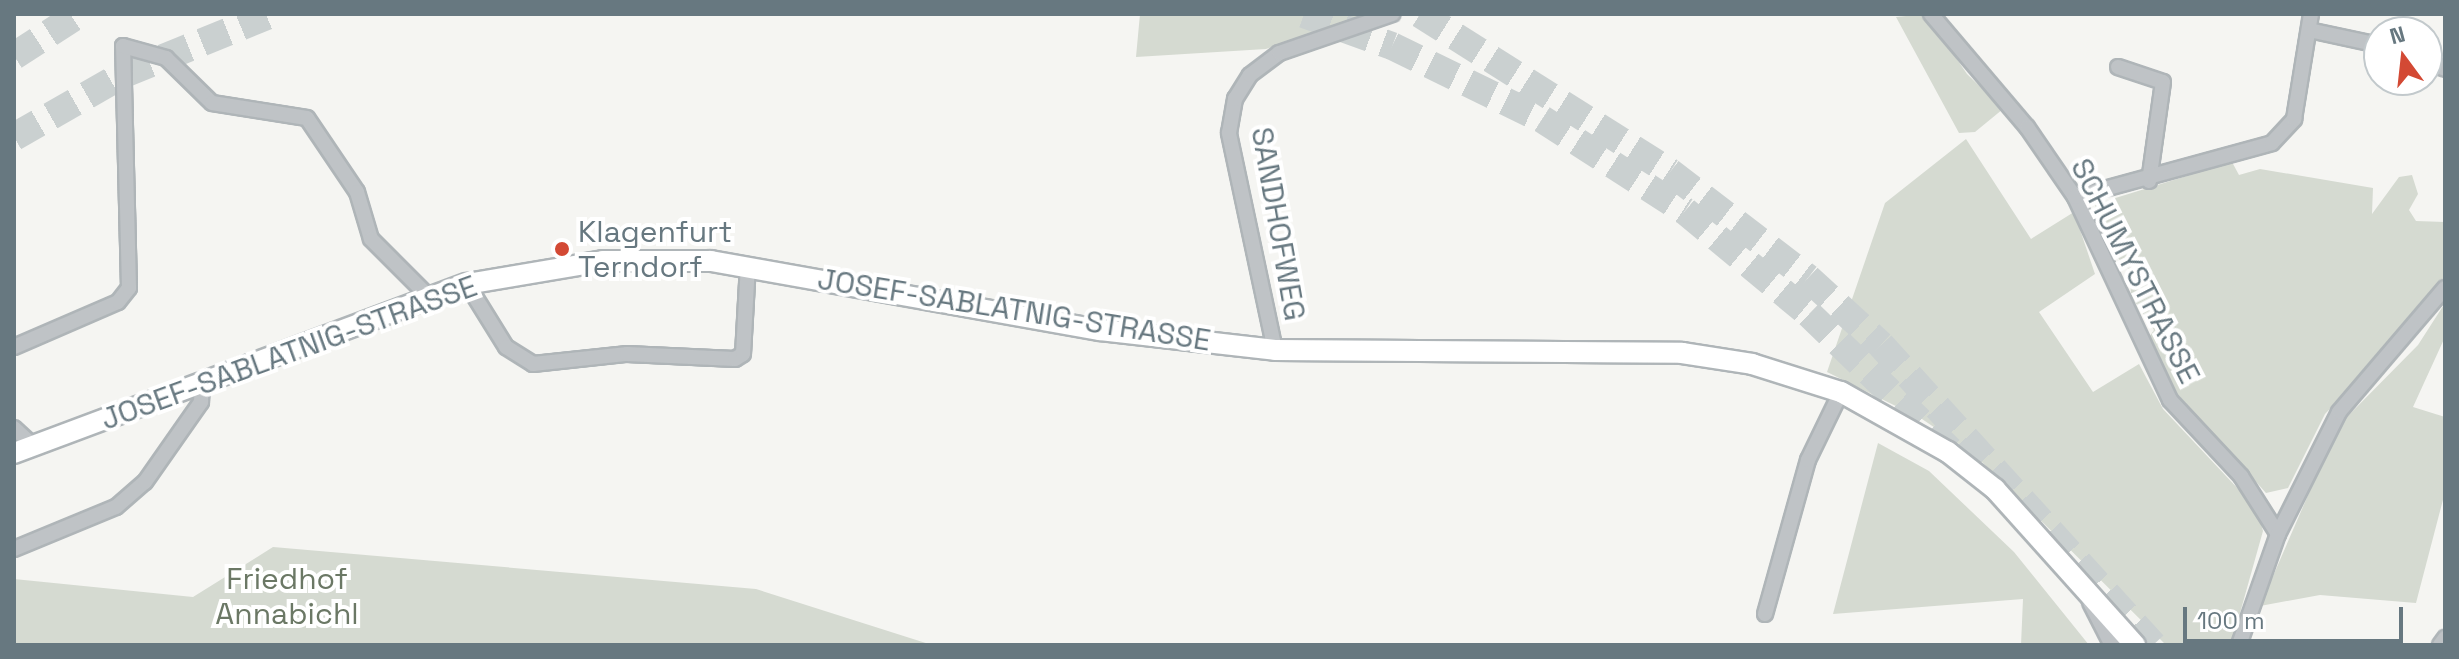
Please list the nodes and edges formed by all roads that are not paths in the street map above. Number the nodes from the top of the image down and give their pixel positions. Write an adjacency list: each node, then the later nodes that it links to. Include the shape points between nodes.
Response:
1 (1392, 14): 14 (street, SANDHOFWEG, via 1279,53 1250,75 1235,99 1229,133)
2 (1931, 14): 8 (street, SCHUMYSTRASSE, via 2027,127)
3 (2311, 14): 4 (street)
4 (2309, 30): 5 (street); 7 (street, via 2289,127 2272,143)
5 (2363, 42)
6 (2118, 67): 7 (street, via 2163,82)
7 (2149, 181): 8 (street)
8 (2075, 197): 19 (street, SCHUMYSTRASSE, via 2170,400 2241,476)
9 (748, 265): 10 (main road, JOSEF-SABLATNIG-STRASSE, via 603,261); 10 (street, via 743,354 627,354 533,364 506,347); 14 (main road, JOSEF-SABLATNIG-STRASSE, via 1100,330)
10 (467, 284): 12 (main road, JOSEF-SABLATNIG-STRASSE)
11 (2445, 288): 19 (street, via 2339,412)
12 (428, 296): 13 (street, via 371,239 357,192 307,118 212,103 166,58 123,46 129,288 118,302); 15 (main road, JOSEF-SABLATNIG-STRASSE)
13 (14, 347)
14 (1275, 350): 16 (main road, JOSEF-SABLATNIG-STRASSE, via 1682,353 1752,364)
15 (202, 382): 18 (main road, JOSEF-SABLATNIG-STRASSE); 20 (street, via 201,402 145,482 116,507)
16 (1841, 392): 21 (main road, JOSEF-SABLATNIG-STRASSE, via 1901,420 1995,489); 22 (street, via 1808,460)
17 (14, 428): 18 (street)
18 (24, 449)
19 (2278, 534): 26 (street)
20 (14, 549)
21 (2086, 588): 24 (street); 25 (main road, JOSEF-SABLATNIG-STRASSE)
22 (1765, 614)
23 (2445, 638): 27 (street)
24 (2114, 645)
25 (2135, 645)
26 (2239, 645)
27 (2440, 645)

